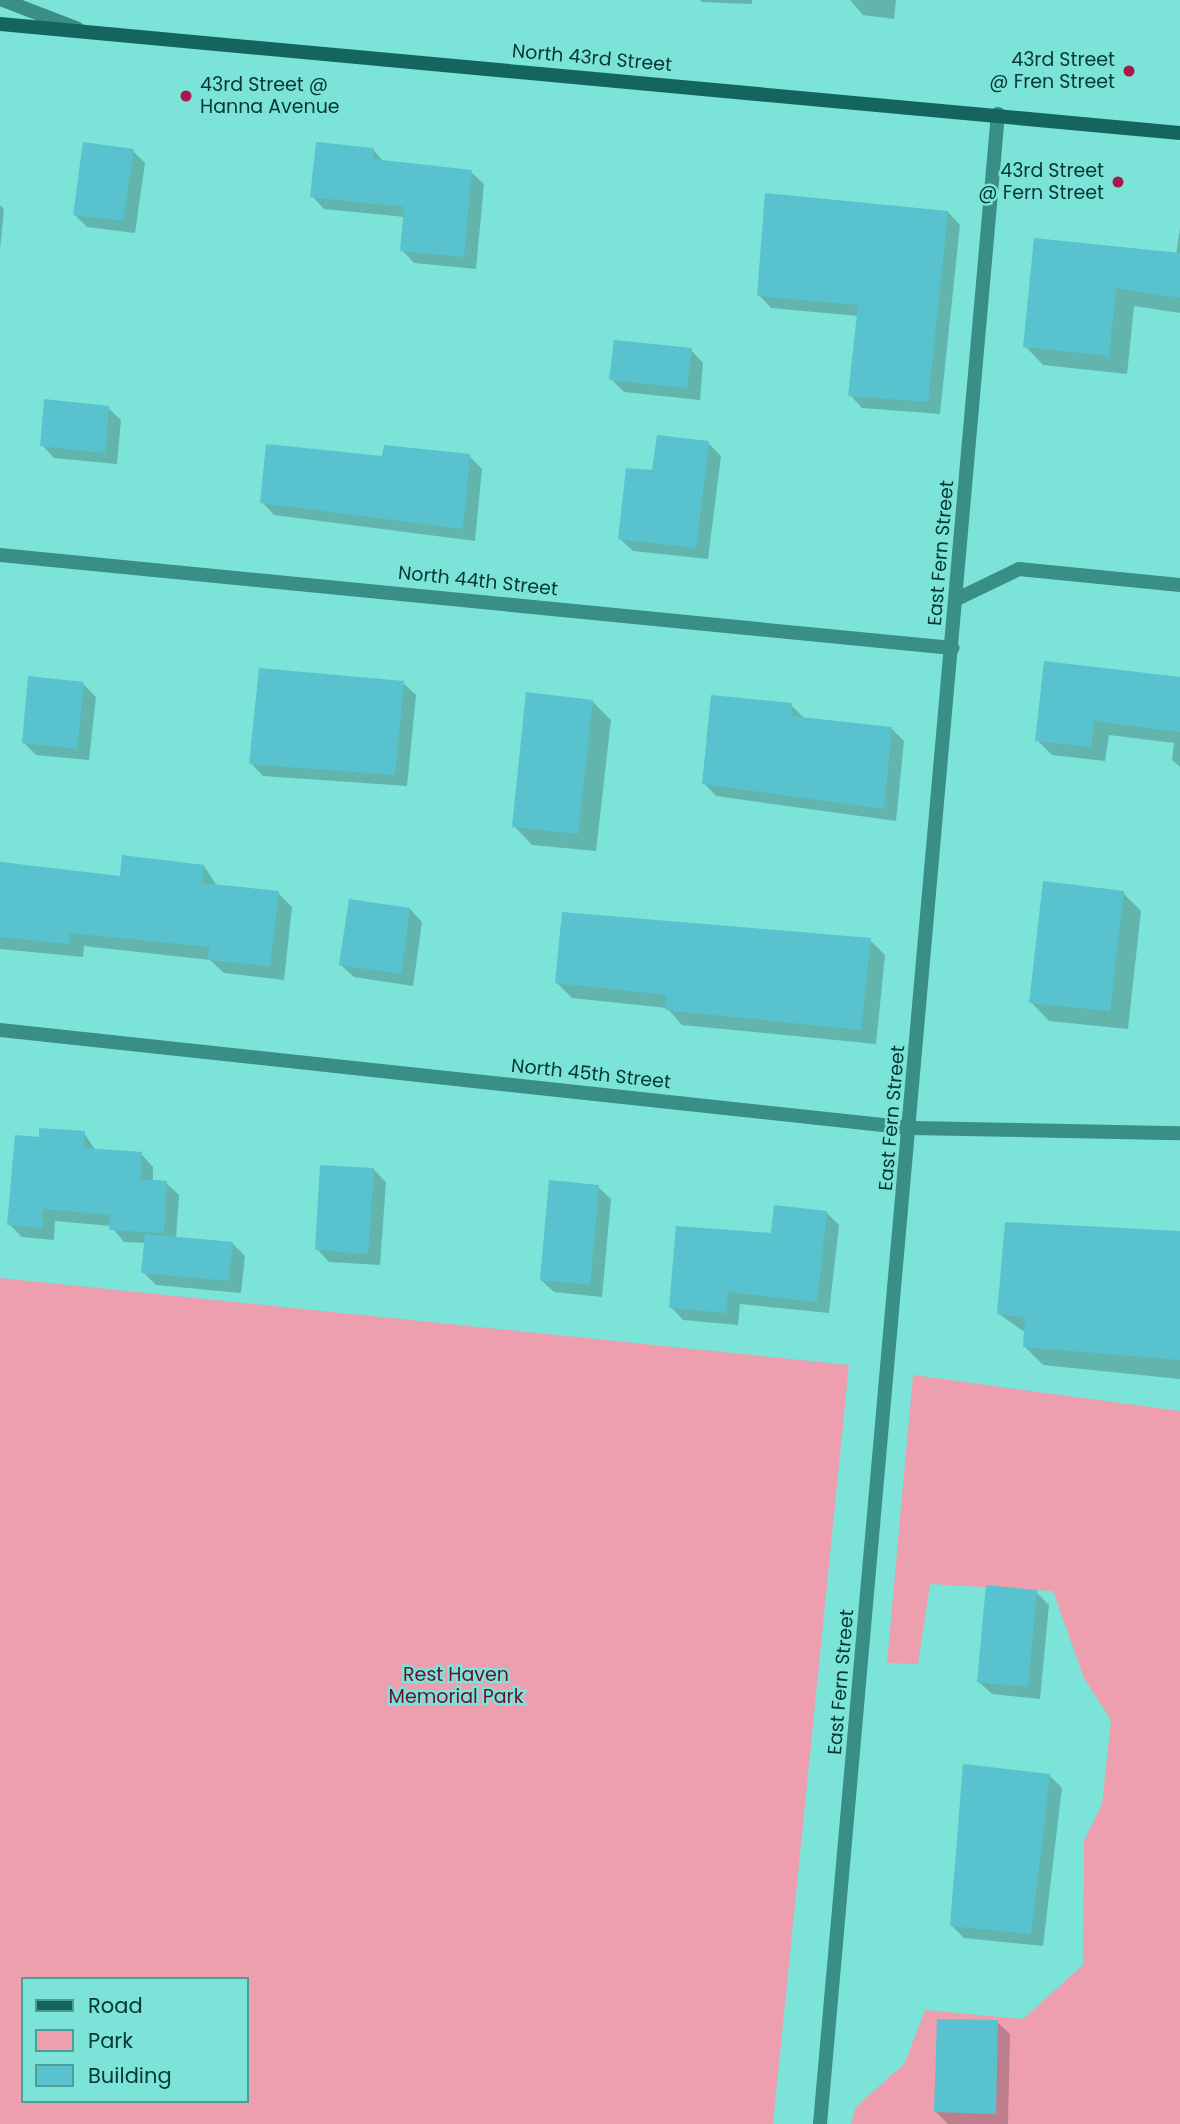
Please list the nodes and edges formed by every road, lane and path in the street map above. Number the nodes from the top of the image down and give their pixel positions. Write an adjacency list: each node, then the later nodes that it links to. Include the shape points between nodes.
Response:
1 (3, 0): 3 (street)
2 (0, 24): 3 (street, North 43rd Street)
3 (86, 32): 4 (street, North 43rd Street)
4 (998, 114): 5 (street, North 43rd Street); 8 (street, East Fern Street)
5 (1180, 133)
6 (0, 555): 9 (street, North 44th Street)
7 (1180, 585): 8 (street, via 1019,569)
8 (957, 599): 9 (street, East Fern Street)
9 (952, 648): 11 (street, East Fern Street)
10 (0, 1030): 11 (street, North 45th Street)
11 (911, 1128): 12 (street, North 45th Street); 13 (street, East Fern Street)
12 (1180, 1133)
13 (820, 2124)

